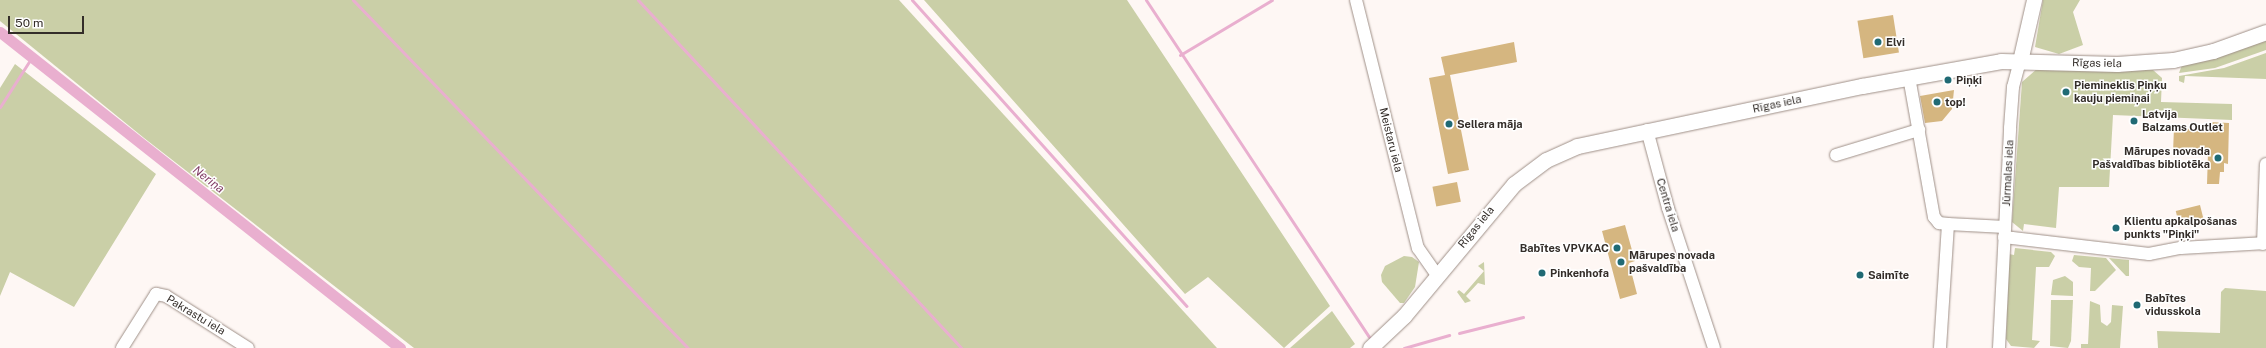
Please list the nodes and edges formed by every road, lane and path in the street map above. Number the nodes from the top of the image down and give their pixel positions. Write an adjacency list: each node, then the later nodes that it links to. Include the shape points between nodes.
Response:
1 (1356, 0): 13 (street, Meistaru iela, via 1418,248)
2 (2034, 0): 4 (main road, Jūrmalas iela)
3 (2266, 32): 4 (main road, Rīgas iela, via 2213,51 2173,60 2124,64)
4 (2020, 61): 5 (main road, Rīgas iela, via 2001,61); 11 (street, Jūrmalas iela, via 2013,87)
5 (1909, 77): 6 (main road, Rīgas iela); 7 (street)
6 (1647, 130): 13 (main road, Rīgas iela, via 1577,146 1524,174 1490,209); 17 (street, Centra iela, via 1668,208)
7 (1919, 130): 8 (street); 10 (street, via 1934,217 1939,223)
8 (1836, 155)
9 (2266, 164): 12 (street)
10 (1948, 224): 11 (street); 18 (street)
11 (2005, 232): 12 (street, via 2150,254 2181,248); 19 (street, Jūrmalas iela)
12 (2264, 243)
13 (1437, 275): 16 (main road, Rīgas iela, via 1404,316)
14 (122, 348): 15 (street, Pakrastu iela, via 156,294 166,296)
15 (248, 348)
16 (1370, 348)
17 (1714, 348)
18 (1940, 348)
19 (1999, 348)

